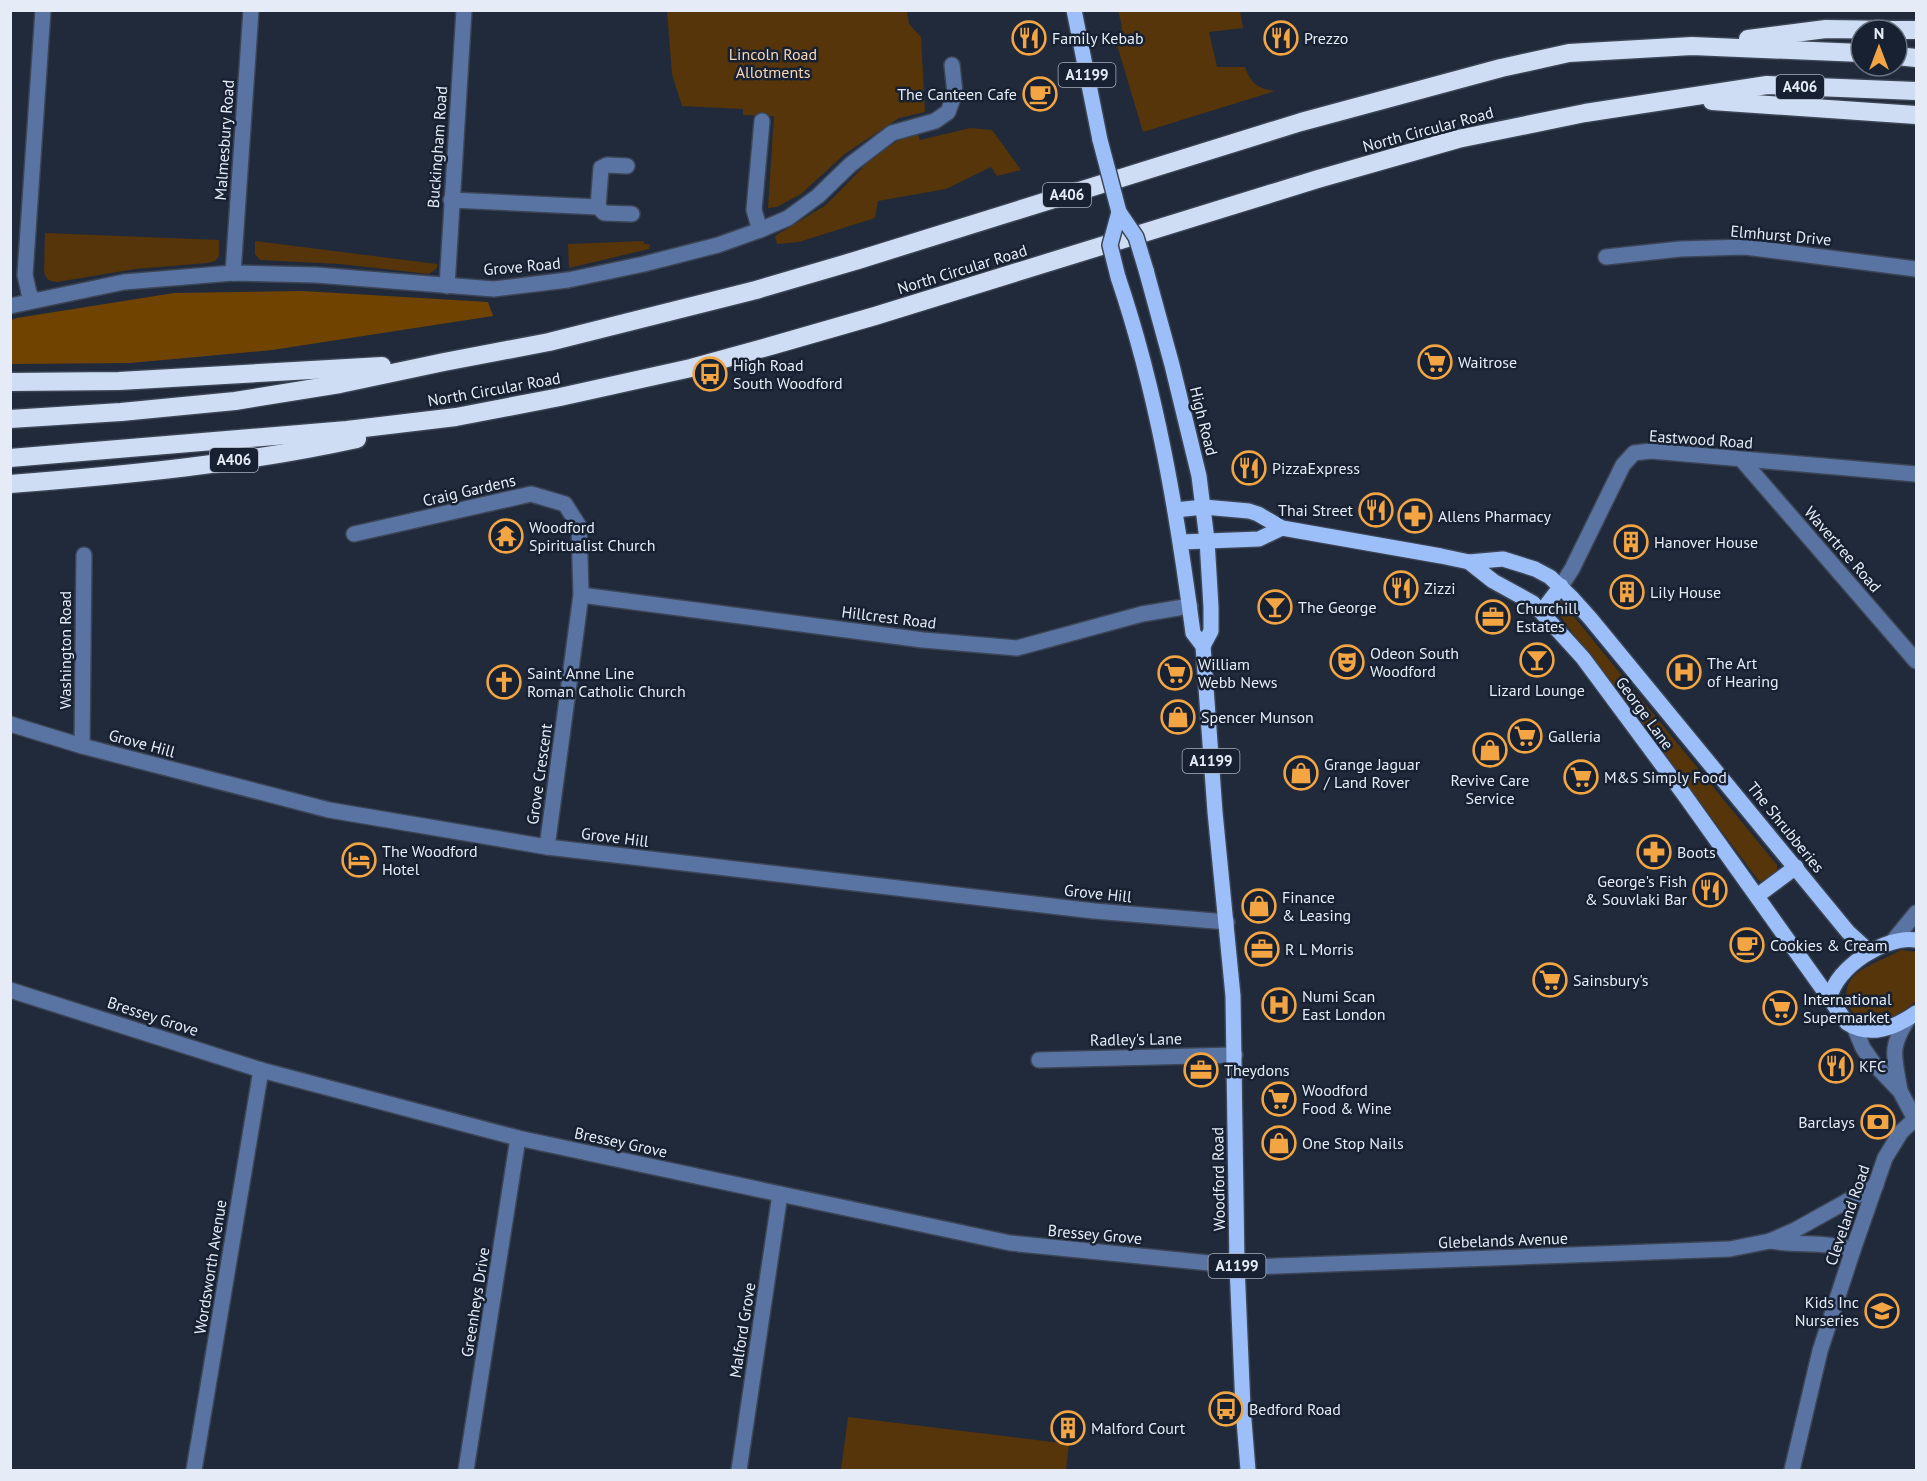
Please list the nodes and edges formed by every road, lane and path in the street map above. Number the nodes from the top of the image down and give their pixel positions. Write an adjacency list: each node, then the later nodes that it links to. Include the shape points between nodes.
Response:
1 (43, 10): 23 (street, via 25,275)
2 (252, 10): 21 (street, Malmesbury Road)
3 (464, 10): 14 (street, Buckingham Road)
4 (1074, 10): 16 (main road, High Road / A1199, bridge)
5 (1849, 29): 6 (highway, A406)
6 (1692, 46): 7 (highway, A406); 25 (highway, A406, via 1569,53 1501,68 1301,122 756,290 549,342)
7 (1849, 53)
8 (952, 65): 18 (street, Grove Road, via 955,93 948,112 935,121 892,133 818,196 788,218)
9 (1917, 91): 10 (highway, North Circular Road / A406, via 1767,85)
10 (1684, 99): 11 (highway, A406); 27 (highway, North Circular Road / A406, via 1585,113 1458,139 753,351 691,368)
11 (1917, 115)
12 (762, 121): 18 (street, via 754,210)
13 (627, 166): 15 (street, via 601,168)
14 (451, 200): 15 (street); 22 (street, Buckingham Road)
15 (598, 207): 17 (street, via 604,213)
16 (1119, 212): 33 (main road, High Road / A1199, bridge, via 1136,237 1146,270); 34 (main road, High Road / A1199, bridge, via 1110,245 1144,361)
17 (632, 214)
18 (760, 230): 22 (street, Grove Road, via 687,253 568,280 494,289)
19 (1606, 256): 20 (street, Elmhurst Drive, via 1745,247)
20 (1917, 269)
21 (232, 273): 22 (street, Grove Road, via 316,275); 23 (street, Grove Road, via 124,282)
22 (447, 286)
23 (33, 300): 24 (street, Grove Road)
24 (10, 306)
25 (444, 362): 26 (highway, A406, via 119,381); 28 (highway, A406, via 340,384 235,400)
26 (10, 382)
27 (456, 417): 29 (highway, North Circular Road / A406); 32 (highway, A406, via 243,459 126,475)
28 (10, 419)
29 (10, 458)
30 (1742, 460): 31 (street, Eastwood Road); 42 (street, Eastwood Road, via 1651,451 1634,453 1623,465); 47 (street, Wavertree Road)
31 (1917, 474)
32 (10, 484)
33 (1204, 507): 34 (main road, George Lane); 36 (main road, George Lane, via 1250,511); 38 (main road, High Road / A1199)
34 (1175, 510): 39 (main road, High Road / A1199)
35 (579, 526): 37 (street, Craig Gardens, via 566,504 531,494); 43 (street, Grove Crescent)
36 (1282, 528): 38 (main road, via 1259,539); 41 (main road, George Lane)
37 (354, 534)
38 (1207, 540): 39 (main road); 46 (main road, High Road / A1199, via 1211,631)
39 (1180, 542): 44 (main road, High Road / A1199)
40 (84, 555): 49 (street, Washington Road)
41 (1469, 562): 42 (main road, George Lane, via 1503,559 1535,568); 45 (main road, George Lane)
42 (1561, 586): 45 (main road); 51 (main road, The Shrubberies)
43 (581, 595): 44 (street, Hillcrest Road, via 923,640 1017,648 1142,614); 50 (street, Grove Crescent)
44 (1190, 606): 46 (main road, High Road / A1199, via 1193,633)
45 (1542, 611): 52 (main road, George Lane, via 1582,658)
46 (1203, 646): 54 (main road, High Road / A1199)
47 (1917, 662)
48 (10, 724): 49 (street, Grove Hill)
49 (82, 746): 50 (street, Grove Hill, via 329,810)
50 (547, 847): 54 (street, Grove Hill, via 1094,911)
51 (1796, 867): 52 (main road); 57 (main road, The Shrubberies, via 1848,932)
52 (1757, 896): 59 (main road, George Lane)
53 (1917, 914): 56 (street)
54 (1227, 922): 62 (main road, Woodford Road / A1199)
55 (1917, 940): 56 (main road)
56 (1893, 941): 57 (main road)
57 (1870, 952): 59 (main road, via 1834,984)
58 (10, 990): 64 (street, Bressey Grove)
59 (1830, 998): 61 (main road, George Lane)
60 (1912, 1016): 61 (main road, via 1880,1030); 65 (street, via 1894,1046)
61 (1855, 1029): 65 (street, via 1874,1064)
62 (1235, 1055): 63 (street, Radley's Lane); 72 (main road, Woodford Road / A1199)
63 (1039, 1060)
64 (261, 1070): 67 (street, Bressey Grove); 73 (street, Wordsworth Avenue)
65 (1900, 1091): 66 (street)
66 (1916, 1120): 68 (street, Cleveland Road, via 1893,1144)
67 (518, 1138): 69 (street, Bressey Grove); 74 (street, Greenheys Drive)
68 (1876, 1185): 70 (street, Glebelands Avenue); 71 (street, Cleveland Road)
69 (780, 1194): 72 (street, Bressey Grove, via 1010,1244); 75 (street, Malford Grove)
70 (1770, 1241): 71 (street, Glebelands Avenue); 72 (street, Glebelands Avenue, via 1730,1249)
71 (1853, 1250): 77 (street, Cleveland Road, via 1820,1351)
72 (1237, 1265): 76 (main road, Woodford Road / A1199)
73 (194, 1470)
74 (466, 1470)
75 (739, 1470)
76 (1248, 1470)
77 (1792, 1470)

